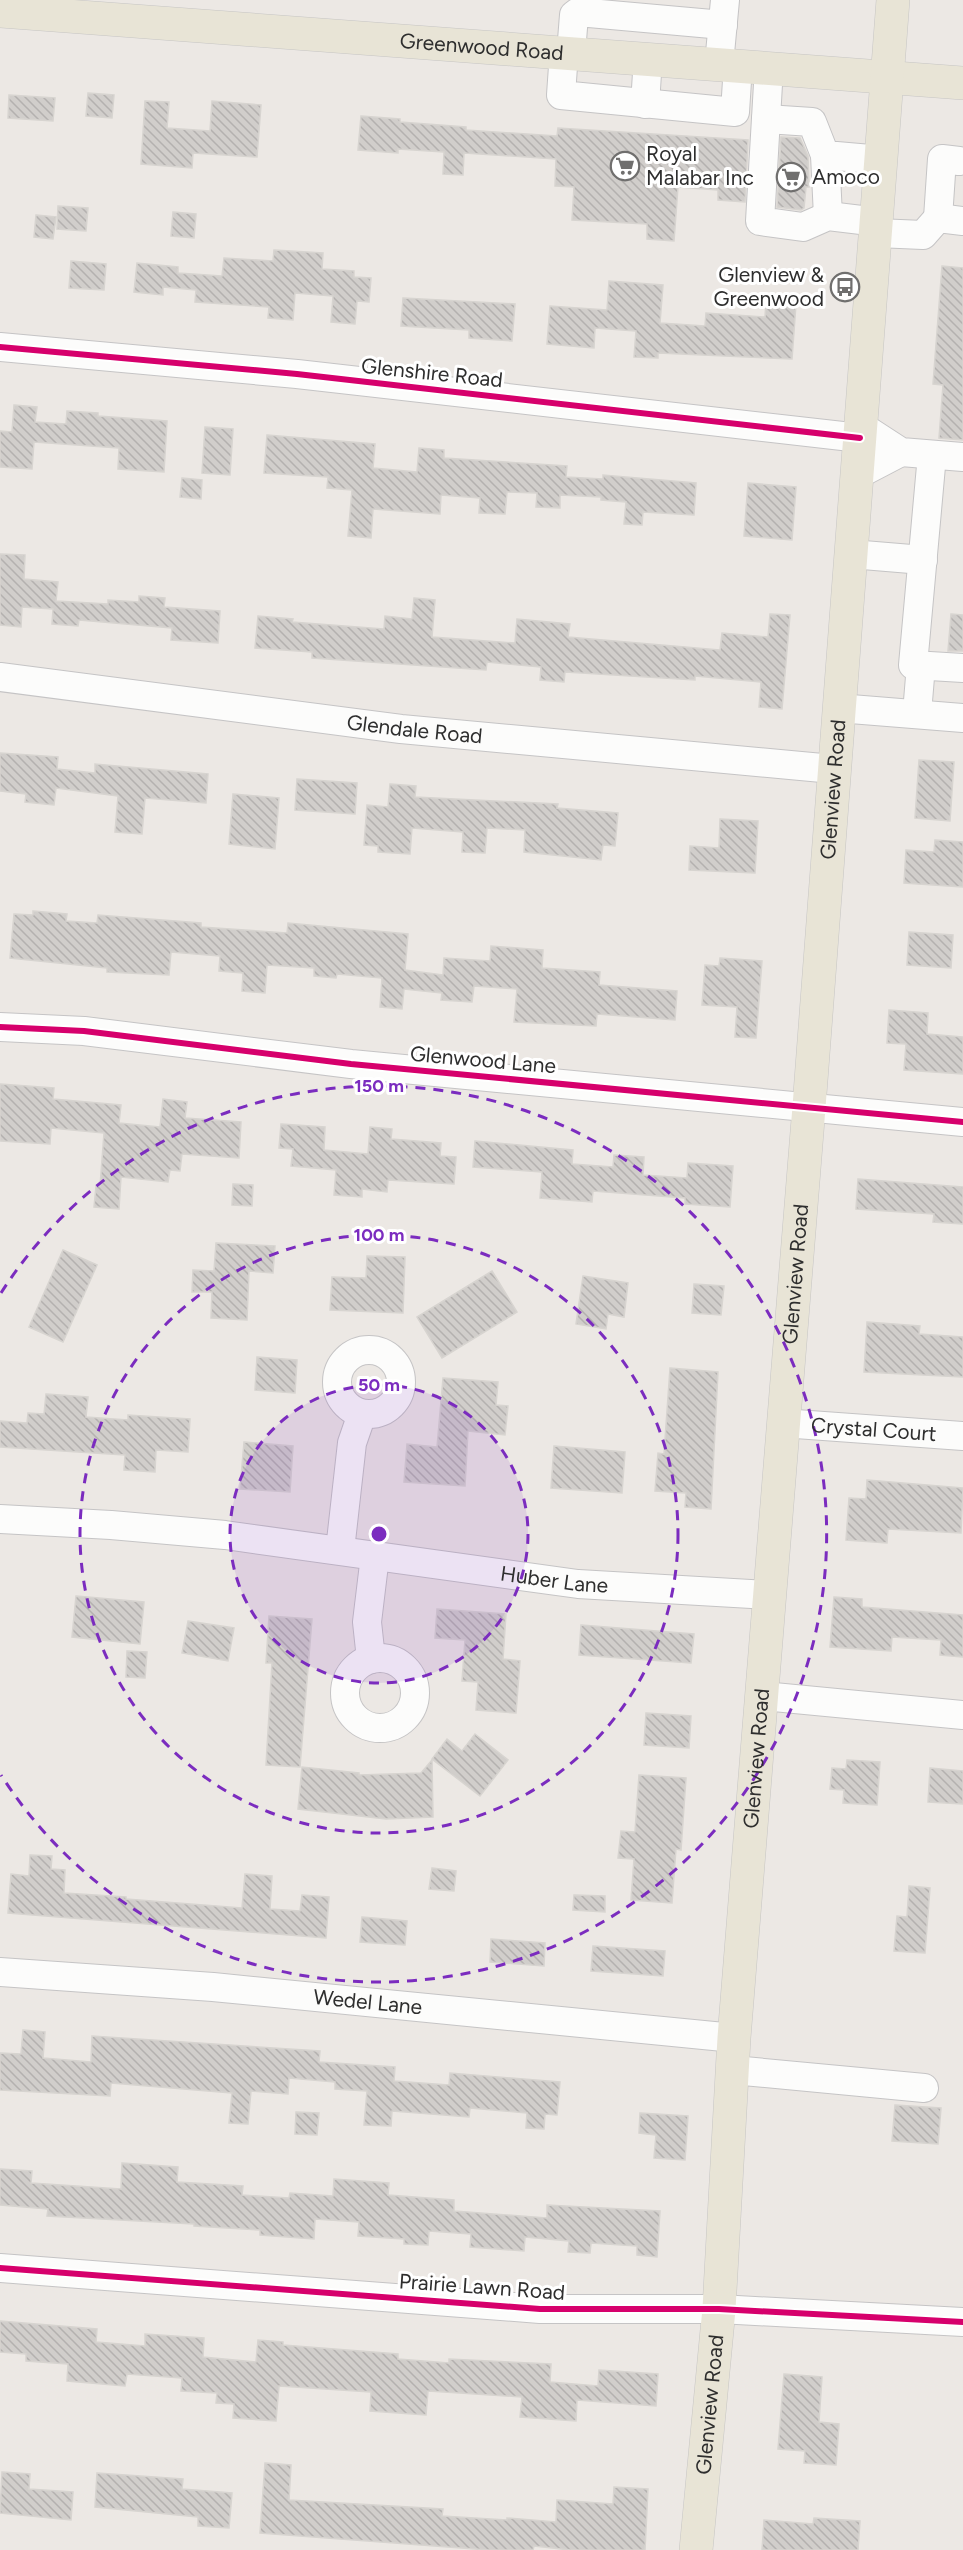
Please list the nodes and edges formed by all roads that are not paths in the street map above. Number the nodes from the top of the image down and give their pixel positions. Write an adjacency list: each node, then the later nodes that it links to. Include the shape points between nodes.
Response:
1 (893, 0): 8 (main road, Glenview Road)
2 (632, 8): 4 (street); 5 (street, via 578,12 574,15); 6 (street)
3 (0, 11): 5 (main road, Greenwood Road)
4 (724, 13): 7 (street)
5 (567, 52): 6 (main road, Greenwood Road); 10 (street, via 561,95)
6 (639, 58): 7 (main road, Greenwood Road); 10 (street)
7 (742, 65): 8 (main road, Greenwood Road); 10 (street, via 735,112); 11 (street)
8 (888, 76): 9 (main road, Greenwood Road); 13 (main road, Glenview Road)
9 (963, 83)
10 (645, 104)
11 (766, 119): 12 (street, via 812,122); 15 (street, via 760,221 803,226)
12 (825, 155): 13 (street); 15 (street)
13 (882, 160): 17 (main road, Glenview Road)
14 (959, 161): 16 (street, via 942,159)
15 (828, 216): 17 (street)
16 (950, 220): 17 (street, via 924,235)
17 (877, 227): 19 (main road, Glenview Road)
18 (0, 346): 19 (street, Glenshire Road)
19 (860, 432): 20 (street); 23 (main road, Glenview Road)
20 (901, 452): 21 (street); 23 (street)
21 (932, 455): 22 (street); 25 (street)
22 (963, 457)
23 (857, 476): 24 (main road, Glenview Road)
24 (850, 554): 25 (street); 29 (main road, Glenview Road)
25 (923, 560): 26 (street, via 913,665)
26 (921, 665): 27 (street); 30 (street)
27 (963, 668)
28 (0, 677): 32 (street, Glendale Road, via 401,729)
29 (838, 708): 30 (street); 32 (main road, Glenview Road)
30 (917, 714): 31 (street)
31 (963, 718)
32 (833, 769): 34 (main road, Glenview Road)
33 (0, 1027): 34 (street, Glenwood Lane, via 84,1031 351,1064)
34 (809, 1107): 35 (street, Glenwood Lane); 37 (main road, Glenview Road)
35 (963, 1122)
36 (362, 1414): 40 (street, via 352,1443)
37 (782, 1423): 38 (street, Crystal Court); 42 (main road, Glenview Road)
38 (963, 1436)
39 (0, 1520): 40 (street, Huber Lane, via 225,1535)
40 (340, 1550): 41 (street, Huber Lane)
41 (375, 1556): 42 (street, Huber Lane, via 578,1584); 43 (street, via 367,1622)
42 (770, 1594): 44 (main road, Glenview Road)
43 (371, 1659)
44 (763, 1696): 45 (street); 47 (main road, Glenview Road)
45 (963, 1715)
46 (0, 1972): 47 (street, Wedel Lane, via 213,1987)
47 (735, 2038): 48 (main road, Glenview Road)
48 (733, 2070): 49 (street); 51 (main road, Glenview Road)
49 (924, 2088)
50 (0, 2268): 51 (street, Prairie Lawn Road, via 540,2309)
51 (718, 2309): 52 (street, Prairie Lawn Road); 53 (main road, Glenview Road)
52 (963, 2322)
53 (696, 2550)

